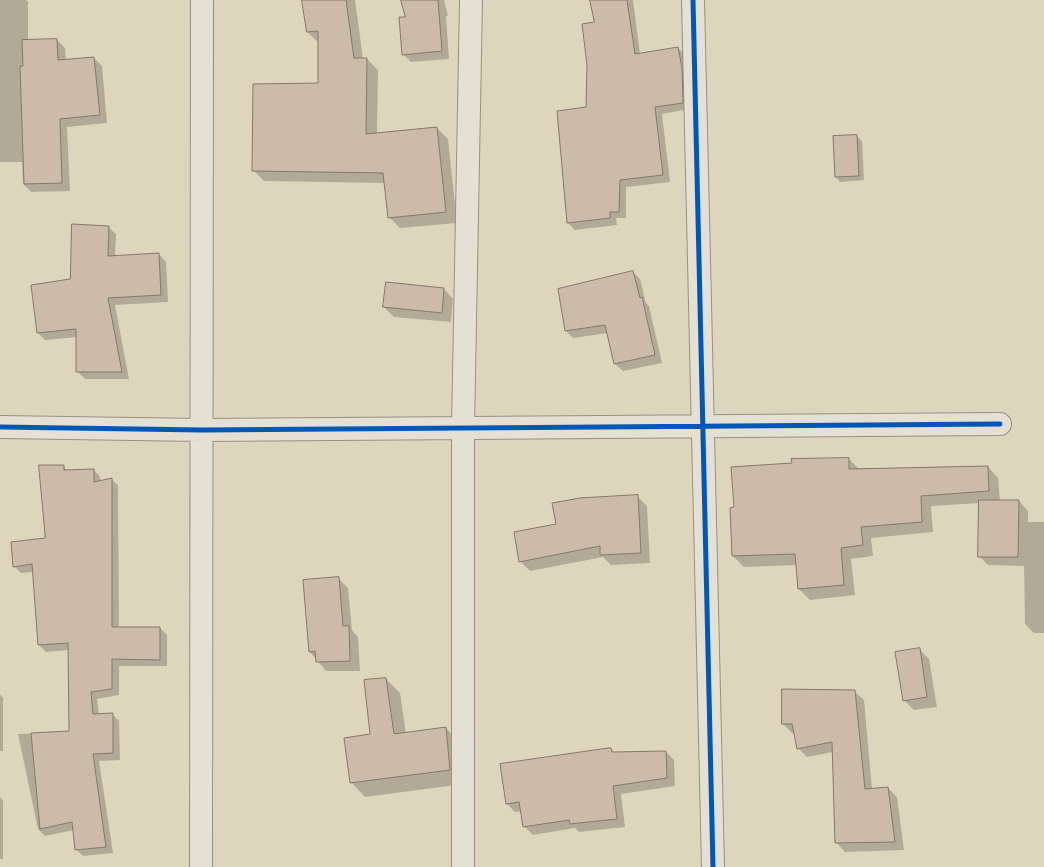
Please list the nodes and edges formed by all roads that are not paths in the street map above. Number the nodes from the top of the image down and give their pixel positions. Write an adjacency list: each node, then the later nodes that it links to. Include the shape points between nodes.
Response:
1 (202, 0): 8 (street)
2 (471, 0): 7 (street)
3 (693, 0): 5 (street)
4 (1000, 424): 5 (street)
5 (703, 426): 7 (street); 11 (street)
6 (0, 427): 8 (street)
7 (463, 428): 8 (street); 10 (street)
8 (202, 430): 9 (street)
9 (201, 867)
10 (463, 867)
11 (713, 867)

